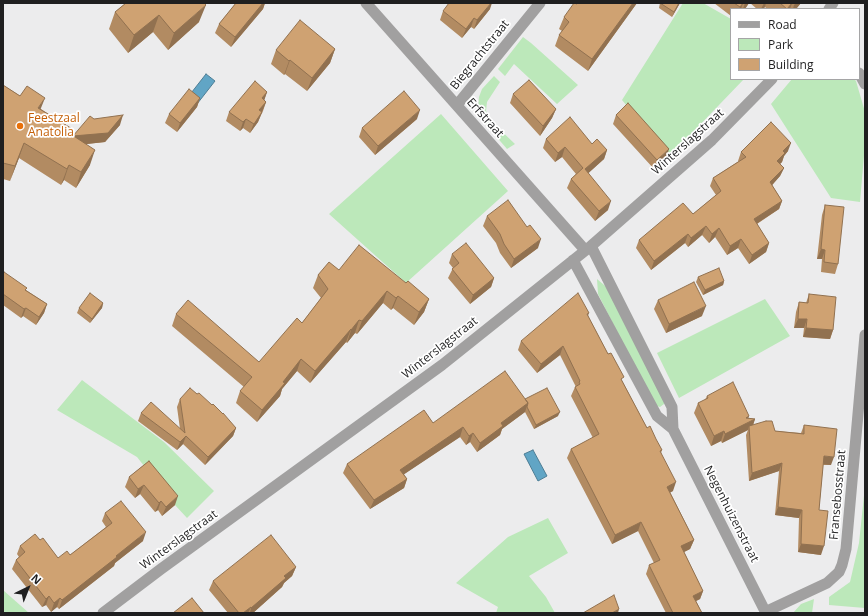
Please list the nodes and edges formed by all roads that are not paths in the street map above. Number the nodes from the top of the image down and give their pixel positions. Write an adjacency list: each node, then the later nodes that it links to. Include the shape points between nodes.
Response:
1 (366, 3): 6 (street, Erfstraat)
2 (540, 3): 6 (street, Biegrachtstraat)
3 (860, 75): 5 (street)
4 (771, 80): 7 (street, Winterslagstraat, via 712,140)
5 (865, 84)
6 (457, 105): 7 (street, Erfstraat)
7 (588, 248): 8 (street, Winterslagstraat); 10 (street, Negenhuizenstraat, via 672,407)
8 (573, 260): 10 (street, Negenhuizenstraat, via 657,416); 12 (street, Winterslagstraat, via 442,364 160,569)
9 (865, 335): 11 (street, Fransebosstraat, via 846,549 842,565 839,572 827,583)
10 (673, 429): 11 (street, Negenhuizenstraat)
11 (766, 612)
12 (104, 613)

